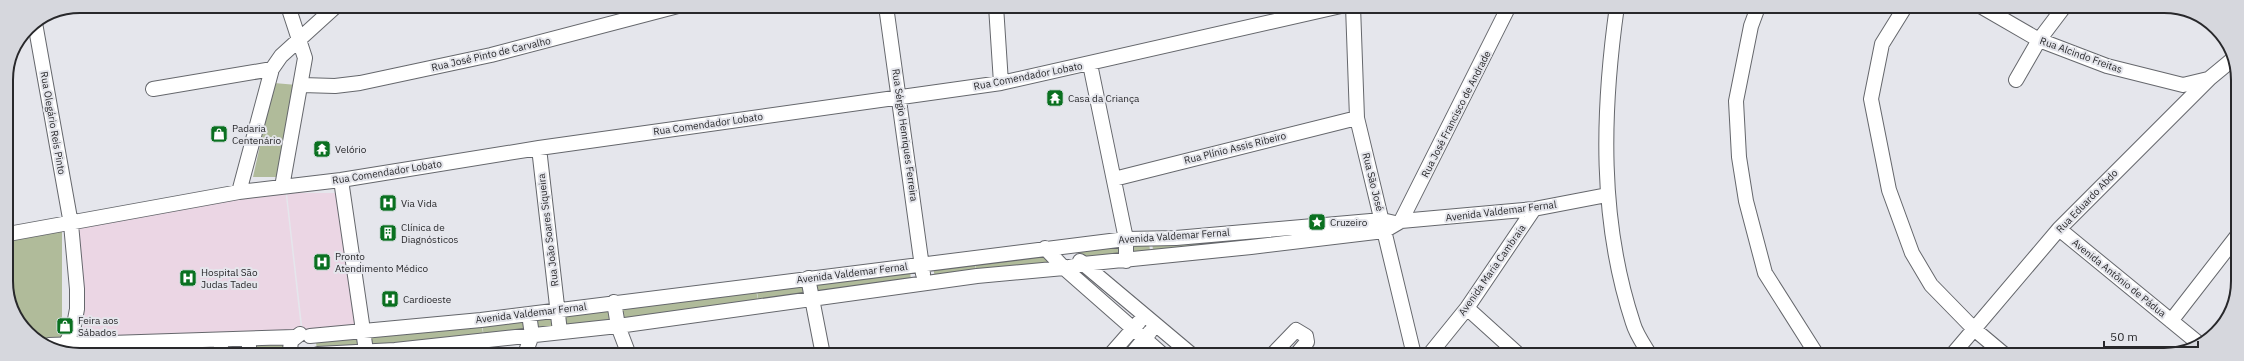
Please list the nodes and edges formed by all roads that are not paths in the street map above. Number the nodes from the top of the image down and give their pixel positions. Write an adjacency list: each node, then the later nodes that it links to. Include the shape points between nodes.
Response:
1 (290, 13): 15 (street)
2 (328, 13): 15 (street)
3 (651, 13): 23 (street, Rua José Pinto de Carvalho, via 491,55 368,81 335,86)
4 (887, 13): 25 (street, Rua Sérgio Henriques Ferreira)
5 (996, 13): 22 (street)
6 (1311, 13): 18 (street, Rua Comendador Lobato)
7 (1353, 13): 26 (street, Rua São José)
8 (1505, 13): 35 (street, Rua José Francisco de Andrade)
9 (1616, 13): 32 (street, via 1606,124)
10 (1756, 13): 107 (street, via 1736,101 1739,157 1746,201 1765,272)
11 (1900, 13): 72 (street, via 1882,44 1870,99 1889,190 1912,253 1931,285)
12 (1992, 13): 16 (street, Rua Alcindo Freitas)
13 (2059, 13): 16 (street)
14 (36, 30): 34 (street, Rua Olegário Reis Pinto)
15 (298, 40): 19 (street); 23 (street, via 305,58)
16 (2039, 40): 20 (street, Rua Alcindo Freitas, via 2107,66 2183,85); 21 (street)
17 (2229, 63): 20 (street, Rua Eduardo Abdo)
18 (1090, 64): 22 (street, Rua Comendador Lobato); 28 (street)
19 (272, 69): 24 (street); 31 (street)
20 (2210, 78): 36 (street, Rua Eduardo Abdo)
21 (2016, 80)
22 (1001, 83): 25 (street, Rua Comendador Lobato)
23 (302, 85): 30 (street)
24 (153, 89)
25 (900, 97): 27 (street, Rua Comendador Lobato); 47 (street, Rua Sérgio Henriques Ferreira)
26 (1357, 118): 28 (street, Rua Plínio Assis Ribeiro); 35 (street, Rua São José)
27 (539, 148): 29 (street, Rua Comendador Lobato); 61 (street, Rua João Soares Siqueira)
28 (1114, 179): 39 (street)
29 (341, 180): 30 (street, Rua Comendador Lobato); 74 (street)
30 (282, 187): 31 (street, Rua Comendador Lobato)
31 (239, 192): 34 (street, Rua Comendador Lobato)
32 (1606, 195): 33 (street, Avenida Valdemar Fernal); 106 (street, via 1614,246 1633,324)
33 (1534, 209): 35 (street, Avenida Valdemar Fernal); 60 (street, Avenida Maria Cambraia)
34 (71, 224): 37 (street, Rua Comendador Lobato); 84 (street, Rua Olegário Reis Pinto, via 77,309)
35 (1391, 224): 38 (street, Avenida Valdemar Fernal); 43 (street, Avenida Valdemar Fernal); 103 (street, Rua São José)
36 (2059, 229): 67 (street, Avenida Antônio de Pádua); 72 (street, Rua Eduardo Abdo)
37 (13, 233)
38 (1176, 238): 39 (street, Avenida Valdemar Fernal); 43 (street)
39 (1126, 239): 41 (street, Avenida Valdemar Fernal); 45 (street)
40 (2231, 244): 67 (street)
41 (1066, 246): 42 (street, Avenida Valdemar Fernal); 46 (street)
42 (1045, 248): 44 (street, Avenida Valdemar Fernal); 48 (street)
43 (1176, 255): 45 (street, Avenida Valdemar Fernal)
44 (974, 257): 47 (street, Avenida Valdemar Fernal); 50 (street)
45 (1126, 261): 46 (street, Avenida Valdemar Fernal)
46 (1083, 264): 48 (street, Avenida Valdemar Fernal); 64 (street)
47 (922, 265): 49 (street, Avenida Valdemar Fernal); 52 (street, Rua Sérgio Henriques Ferreira)
48 (1064, 268): 50 (street, Avenida Valdemar Fernal); 71 (street)
49 (858, 272): 51 (street, Avenida Valdemar Fernal); 55 (street)
50 (977, 276): 52 (street, Avenida Valdemar Fernal)
51 (808, 278): 53 (street, Avenida Valdemar Fernal); 57 (street)
52 (925, 284): 55 (street, Avenida Valdemar Fernal)
53 (756, 285): 54 (street, Avenida Valdemar Fernal); 59 (street)
54 (711, 290): 56 (street, Avenida Valdemar Fernal); 62 (street)
55 (861, 292): 57 (street, Avenida Valdemar Fernal)
56 (666, 297): 58 (street, Avenida Valdemar Fernal); 65 (street)
57 (811, 299): 59 (street, Avenida Valdemar Fernal); 96 (street)
58 (614, 302): 61 (street, Avenida Valdemar Fernal); 70 (street)
59 (759, 306): 62 (street, Avenida Valdemar Fernal)
60 (1467, 308): 104 (street, Avenida Maria Cambraia); 105 (street)
61 (557, 311): 63 (street, Avenida Valdemar Fernal); 75 (street, Rua João Soares Siqueira)
62 (714, 312): 65 (street, Avenida Valdemar Fernal)
63 (529, 314): 66 (street, Avenida Valdemar Fernal); 76 (street)
64 (1145, 315): 68 (street); 71 (street)
65 (669, 318): 70 (street, Avenida Valdemar Fernal)
66 (481, 320): 69 (street, Avenida Valdemar Fernal); 82 (street)
67 (2171, 321): 83 (street, Avenida Antônio de Pádua)
68 (1156, 324): 80 (street); 100 (street)
69 (437, 325): 73 (street, Avenida Valdemar Fernal); 85 (street)
70 (618, 326): 75 (street, Avenida Valdemar Fernal); 95 (street)
71 (1133, 329): 80 (street); 97 (street)
72 (1974, 329): 108 (street, Rua Eduardo Abdo); 109 (street)
73 (393, 330): 74 (street, Avenida Valdemar Fernal); 92 (street)
74 (364, 332): 77 (street, Avenida Valdemar Fernal); 91 (street)
75 (560, 332): 76 (street, Avenida Valdemar Fernal)
76 (532, 335): 82 (street, Avenida Valdemar Fernal); 94 (street)
77 (310, 336): 78 (street, Avenida Valdemar Fernal, via 302,334); 90 (street, via 315,343)
78 (294, 337): 79 (street, Avenida Valdemar Fernal); 89 (street)
79 (249, 339): 81 (street, Avenida Valdemar Fernal); 88 (street)
80 (1145, 339): 98 (street); 99 (street)
81 (221, 340): 86 (street, Avenida Valdemar Fernal); 87 (street)
82 (484, 340): 85 (street, Avenida Valdemar Fernal)
83 (2195, 340)
84 (67, 346)
85 (439, 346): 93 (street, Avenida Valdemar Fernal)
86 (129, 348)
87 (221, 348)
88 (249, 348)
89 (291, 348)
90 (315, 348)
91 (366, 348)
92 (395, 348)
93 (417, 348)
94 (527, 348)
95 (627, 348)
96 (821, 348)
97 (1116, 348)
98 (1137, 348)
99 (1155, 348)
100 (1184, 348)
101 (1279, 348): 102 (street, via 1296,330 1306,336 1307,342)
102 (1302, 348)
103 (1413, 348)
104 (1431, 348)
105 (1511, 348)
106 (1646, 348)
107 (1814, 348)
108 (1958, 348)
109 (1997, 348)

